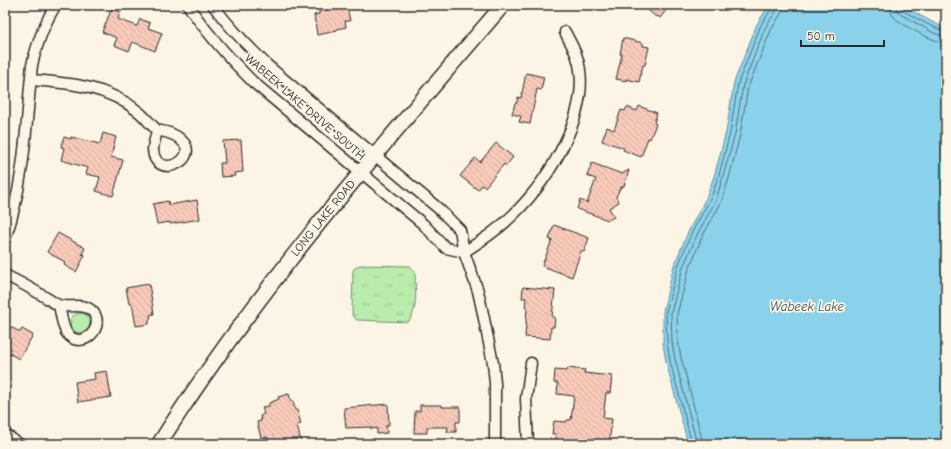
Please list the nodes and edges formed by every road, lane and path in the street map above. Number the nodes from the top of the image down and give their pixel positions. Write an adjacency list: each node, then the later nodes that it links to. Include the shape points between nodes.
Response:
1 (56, 5): 6 (street, via 41,33)
2 (188, 5): 9 (street, WABEEK LAKE DRIVE SOUTH, via 233,62 253,82)
3 (214, 5): 8 (street, WABEEK LAKE DRIVE SOUTH, via 225,21 267,64)
4 (503, 5): 8 (main road, LONG LAKE ROAD)
5 (564, 32): 11 (street, via 577,58 580,88 564,144 538,185 513,215)
6 (31, 80): 7 (street, via 97,88 128,104); 10 (street, via 19,191)
7 (157, 130)
8 (375, 155): 9 (main road, LONG LAKE ROAD); 11 (street, WABEEK LAKE DRIVE SOUTH, via 460,230)
9 (361, 172): 11 (street, WABEEK LAKE DRIVE SOUTH, via 423,224 446,248); 17 (main road, LONG LAKE ROAD, via 249,312)
10 (5, 239)
11 (464, 252): 18 (street, WABEEK LAKE DRIVE SOUTH, via 478,291 493,362 496,401)
12 (5, 275): 13 (street)
13 (59, 305)
14 (531, 363): 19 (street, via 526,399)
15 (5, 434): 16 (street)
16 (19, 444)
17 (159, 444)
18 (495, 444)
19 (528, 444)

